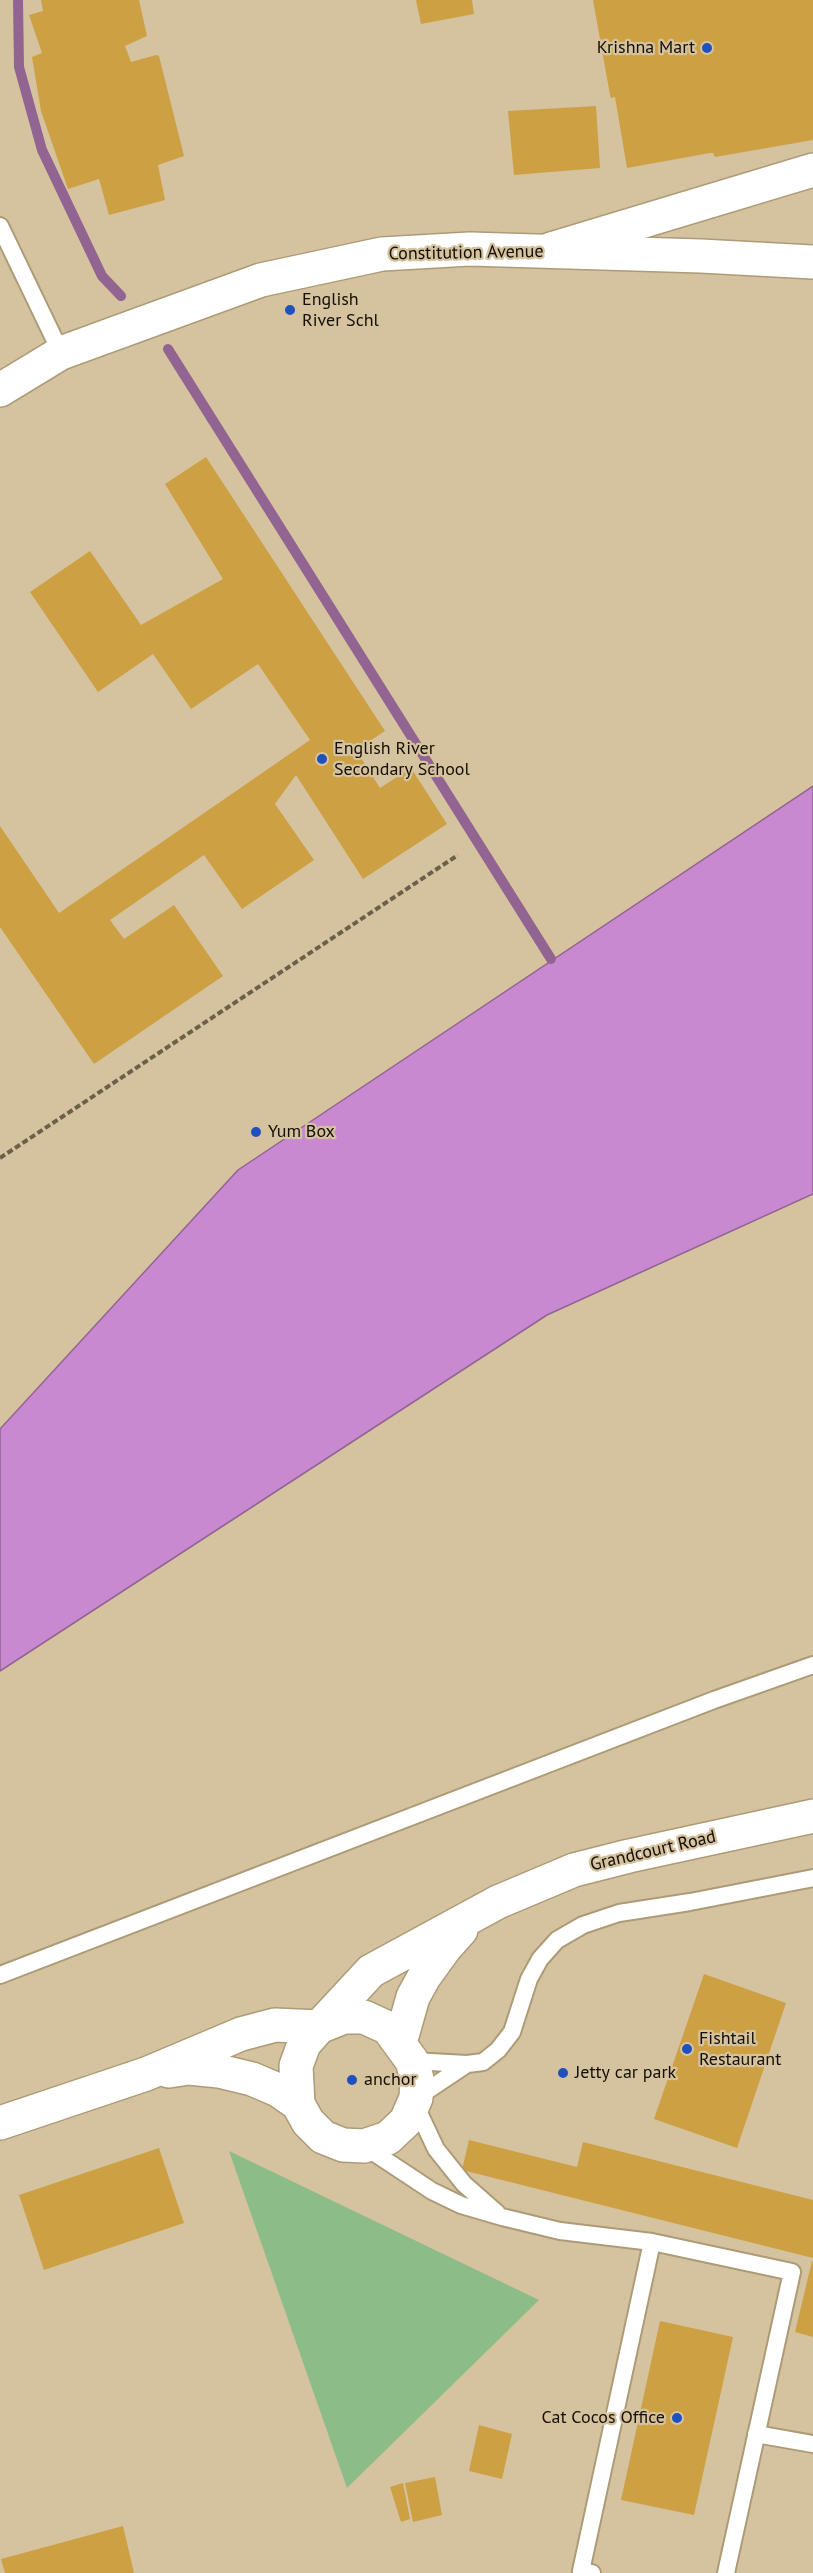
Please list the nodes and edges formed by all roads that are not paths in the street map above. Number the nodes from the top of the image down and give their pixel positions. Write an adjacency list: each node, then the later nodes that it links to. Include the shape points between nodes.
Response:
1 (813, 170): 3 (street)
2 (0, 226): 5 (lane)
3 (544, 251): 4 (street, Constitution Avenue); 5 (street, Constitution Avenue, via 470,249 370,256 261,280)
4 (813, 262)
5 (61, 353): 6 (street, Constitution Avenue)
6 (0, 390)
7 (813, 1665): 11 (lane)
8 (811, 1816): 10 (street, Grandcourt Road, via 574,1870)
9 (813, 1878): 14 (lane, via 619,1913 583,1925 557,1940 540,1959 529,1979 512,2032 498,2050 483,2062)
10 (498, 1902): 12 (street, via 371,1971); 13 (street, via 469,1922 424,1977 413,1997)
11 (0, 1975)
12 (319, 2027): 13 (street, via 344,2017 364,2017 388,2028); 15 (street, via 275,2025 241,2034); 17 (street, via 304,2044 296,2066)
13 (406, 2052): 14 (lane); 16 (street, via 417,2079)
14 (467, 2064): 16 (lane)
15 (146, 2074): 17 (street, via 189,2068 219,2071 252,2079); 18 (street)
16 (416, 2098): 19 (street, via 406,2121 388,2138); 20 (lane, via 436,2149 464,2184)
17 (298, 2104): 19 (street, via 323,2137 343,2145)
18 (0, 2123)
19 (364, 2146): 20 (lane, via 432,2191 461,2205)
20 (502, 2217): 21 (lane, via 560,2231)
21 (652, 2242): 22 (lane, via 792,2272); 24 (lane, via 581,2571)
22 (756, 2434): 23 (lane); 25 (lane)
23 (813, 2444)
24 (592, 2573)
25 (726, 2573)

